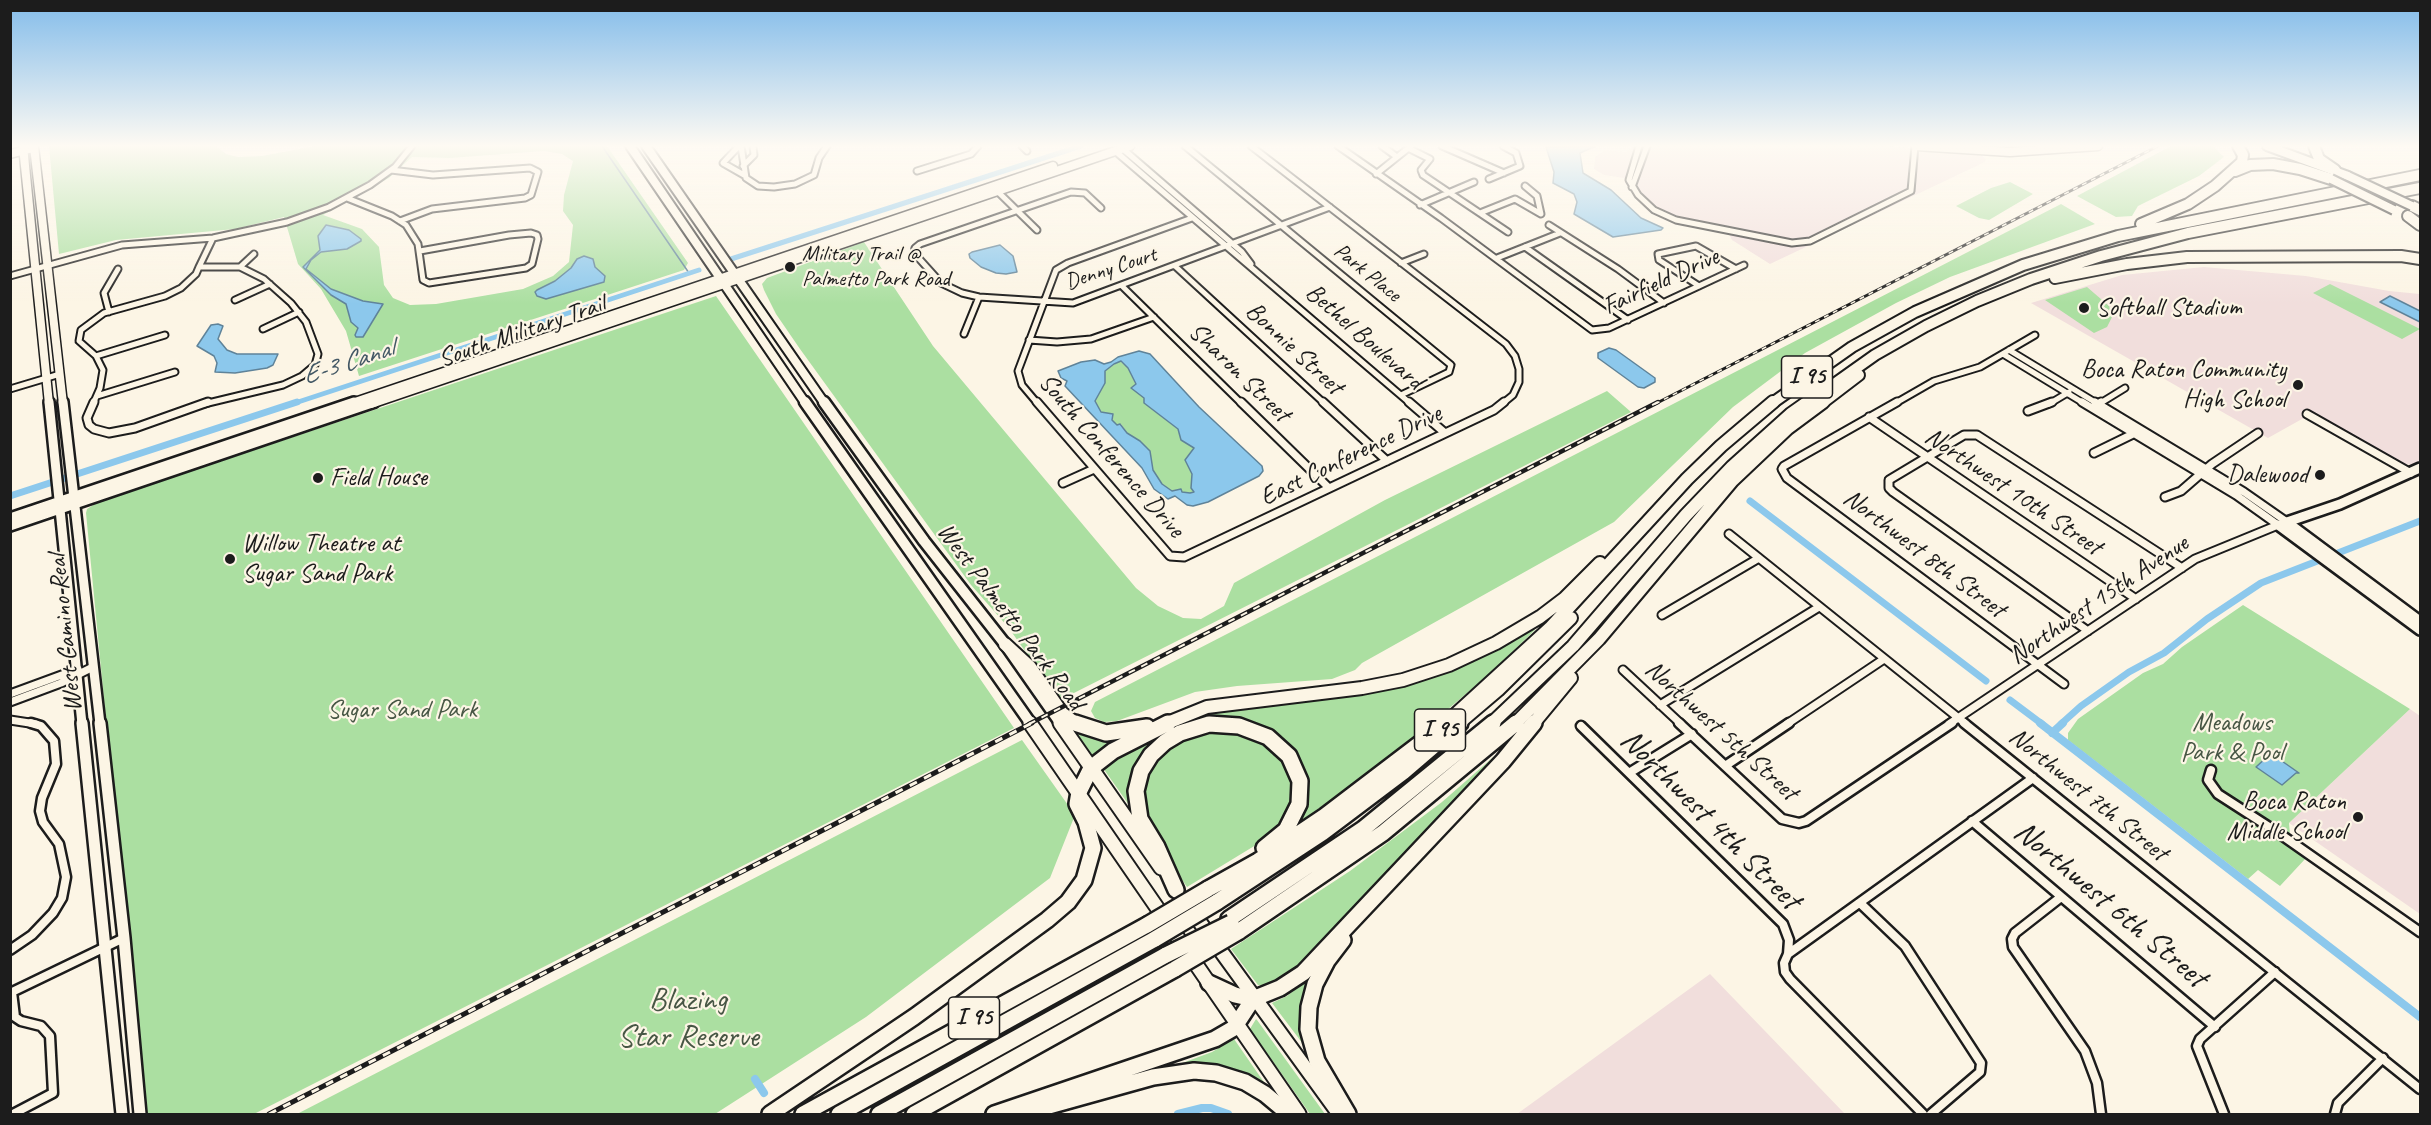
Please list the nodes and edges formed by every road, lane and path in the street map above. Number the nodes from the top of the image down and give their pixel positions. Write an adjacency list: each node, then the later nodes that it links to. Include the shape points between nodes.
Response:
1 (28, 198): 64 (street, West Camino Real)
2 (40, 198): 59 (street, West Camino Real)
3 (346, 198): 46 (street, via 279,225)
4 (348, 198): 39 (street)
5 (523, 198): 39 (street, via 432,209)
6 (665, 198): 71 (main road, West Palmetto Park Road)
7 (682, 198): 69 (main road, West Palmetto Park Road)
8 (967, 198): 69 (street, South Military Trail)
9 (1004, 198): 35 (street)
10 (1053, 198): 35 (street)
11 (1089, 198): 33 (street)
12 (1172, 198): 38 (street, Bethel Boulevard)
13 (1179, 198): 47 (street, Bethel Boulevard)
14 (1249, 198): 41 (street, Park Place)
15 (1318, 198): 32 (street)
16 (1410, 198): 31 (street)
17 (1434, 198): 31 (street)
18 (1460, 198): 36 (street)
19 (1534, 198): 30 (street)
20 (1538, 198): 30 (street, via 1541,214)
21 (1642, 198): 22 (street, via 1676,220 1783,242 1804,242)
22 (1895, 198)
23 (2196, 198): 48 (highway)
24 (2301, 198): 48 (highway, I 95, via 2160,226)
25 (2327, 198): 163 (highway, via 2096,248 1970,293 1871,343 1798,392 1739,440 1686,491 1558,632 1466,719 1364,802)
26 (2367, 198): 167 (highway, via 2188,233 2045,274 1977,301 1869,359 1791,414 1732,467 1573,646 1470,745)
27 (2374, 198): 37 (main road, bridge)
28 (2393, 198): 70 (highway, I 95, via 2196,237)
29 (2396, 198): 34 (main road, bridge)
30 (1523, 203): 36 (street, via 1515,199)
31 (1420, 206): 56 (street)
32 (1329, 207): 41 (street, Denny Court); 58 (street)
33 (1101, 208)
34 (2418, 209)
35 (1017, 211): 43 (street); 75 (street, Denny Court, via 915,248 914,253 940,283)
36 (1480, 213): 44 (street)
37 (2408, 216): 40 (highway)
38 (1192, 218): 49 (street, Bethel Boulevard); 77 (street, South Conference Drive, via 1064,265 1052,276)
39 (400, 221): 51 (street, via 415,236)
40 (2421, 224)
41 (1282, 225): 47 (street, Denny Court); 96 (street, Park Place, via 1451,365 1449,372)
42 (1549, 225): 45 (street)
43 (1037, 230)
44 (1508, 232)
45 (1560, 233): 50 (street); 78 (street)
46 (213, 238): 59 (street, via 122,245); 62 (street)
47 (1232, 244): 49 (street, Denny Court); 67 (street, Bethel Boulevard)
48 (2089, 245): 124 (highway, I 95, via 2022,265 1954,293 1840,355 1732,435)
49 (1225, 247): 61 (street, Denny Court); 67 (street, Bethel Boulevard)
50 (1524, 247): 56 (street); 82 (street)
51 (420, 251): 51 (street, via 527,233 538,237 532,264 522,269 432,283 423,280)
52 (2421, 251): 55 (highway)
53 (254, 254): 63 (street)
54 (1424, 254): 58 (street)
55 (2401, 256): 57 (highway); 70 (highway, via 2179,258 2116,265)
56 (1497, 258): 82 (street, Fairfield Drive, via 1594,330)
57 (2421, 259)
58 (1401, 263): 103 (street, East Conference Drive, via 1506,344 1518,363 1520,376 1513,394 1501,405)
59 (47, 264): 64 (street); 90 (street, West Camino Real)
60 (1744, 265): 66 (street, Fairfield Drive)
61 (1175, 266): 73 (street, Denny Court); 109 (street, Bonnie Street)
62 (199, 267): 63 (street); 79 (street, via 187,284 174,292)
63 (240, 267): 72 (street)
64 (35, 268): 68 (street); 92 (street, West Camino Real)
65 (118, 269): 79 (street, via 104,293)
66 (1736, 269): 74 (street, Fairfield Drive); 74 (street, via 1696,246 1658,254 1659,260)
67 (1257, 270): 96 (street, Bethel Boulevard)
68 (10, 274)
69 (736, 276): 71 (street, South Military Trail); 111 (main road, West Palmetto Park Road)
70 (2054, 278): 136 (highway, I 95, via 1987,304 1921,337 1858,375 1799,419 1721,492)
71 (721, 281): 115 (main road, West Palmetto Park Road); 119 (street, South Military Trail)
72 (270, 284): 76 (street); 80 (street)
73 (1122, 286): 77 (street, Denny Court, via 1079,302); 81 (street, Sharon Street)
74 (1699, 286): 78 (street, Fairfield Drive)
75 (979, 297): 77 (street, Denny Court); 84 (street)
76 (235, 300)
77 (1042, 302): 87 (street, South Conference Drive)
78 (1664, 303): 82 (street, Fairfield Drive)
79 (109, 312): 89 (street, via 88,322 79,333 79,341)
80 (299, 312): 83 (street); 97 (street, via 315,340 317,360 309,371 289,383 211,401 125,431 105,432 89,425 88,415)
81 (1154, 317): 87 (street, via 1091,339); 117 (street, Sharon Street)
82 (1628, 320)
83 (263, 329)
84 (964, 334)
85 (165, 335): 89 (street)
86 (2035, 335): 88 (street)
87 (1029, 340): 112 (street, South Conference Drive, via 1018,371 1020,381)
88 (2006, 352): 95 (street); 101 (street, via 1980,367 1934,381)
89 (96, 356): 97 (street, via 103,377)
90 (60, 372): 92 (street); 119 (street, West Camino Real)
91 (175, 372): 97 (street)
92 (45, 376): 93 (street); 120 (street, West Camino Real)
93 (10, 387)
94 (2126, 388): 98 (street)
95 (2071, 391): 98 (street); 99 (street)
96 (1401, 395): 103 (street, Bethel Boulevard)
97 (97, 396)
98 (2095, 406): 102 (street); 104 (street)
99 (2028, 411)
100 (2307, 414): 114 (street)
101 (1869, 417): 108 (street, Northwest 10th Street); 139 (street, Northwest 8th Street, via 1782,469 1787,478)
102 (2140, 429): 104 (street); 113 (street)
103 (1445, 433): 109 (street, East Conference Drive)
104 (2133, 433): 107 (street); 113 (street)
105 (2258, 433): 113 (street)
106 (1971, 434): 108 (street); 129 (street, via 1983,438)
107 (2094, 453)
108 (1927, 457): 130 (street, Northwest 10th Street); 135 (street, via 1889,480 1888,488)
109 (1387, 461): 117 (street, East Conference Drive)
110 (2421, 468): 114 (street, Northwest 15th Avenue)
111 (872, 469): 115 (main road); 137 (main road, West Palmetto Park Road)
112 (1094, 469): 116 (street); 126 (street, South Conference Drive, via 1166,553)
113 (2203, 471): 118 (street, via 2181,491); 122 (street)
114 (2411, 473): 122 (street, Northwest 15th Avenue)
115 (857, 475): 157 (main road, West Palmetto Park Road)
116 (1063, 483)
117 (1329, 489): 126 (street, East Conference Drive)
118 (2164, 497)
119 (74, 501): 120 (street, South Military Trail); 140 (street, West Camino Real)
120 (59, 506): 121 (street, South Military Trail); 123 (street, South Military Trail); 142 (street, West Camino Real)
121 (10, 518)
122 (2283, 524): 128 (street); 129 (street, Northwest 15th Avenue, via 2204,554)
123 (10, 526)
124 (1639, 531): 147 (highway, via 1624,537 1580,584 1540,617 1456,662 1383,684 1221,705); 160 (highway, I 95, via 1550,628 1474,700 1386,772)
125 (1729, 534): 127 (street, Northwest 7th Street)
126 (1184, 557)
127 (1758, 558): 131 (street, Northwest 7th Street); 132 (street)
128 (2338, 566): 133 (street); 134 (street)
129 (2182, 568): 130 (street, Northwest 15th Avenue)
130 (2136, 599): 135 (street, Northwest 15th Avenue)
131 (1819, 607): 138 (street, Northwest 7th Street); 146 (street)
132 (1662, 615)
133 (2421, 621)
134 (2421, 630)
135 (2088, 631): 139 (street, Northwest 15th Avenue)
136 (1599, 639): 161 (highway, via 1503,761); 167 (highway, I 95, via 1479,757 1397,823 1317,880)
137 (1005, 644): 147 (highway, via 1029,667 1066,718 1082,727 1097,732 1123,732); 153 (main road, West Palmetto Park Road)
138 (1884, 659): 148 (street, Northwest 7th Street); 152 (street)
139 (2038, 665): 143 (street, Northwest 8th Street); 148 (street, Northwest 15th Avenue)
140 (93, 667): 142 (street); 169 (street, West Camino Real)
141 (1623, 670): 146 (street, Northwest 5th Street)
142 (76, 673): 144 (street); 145 (street); 170 (street, West Camino Real)
143 (2064, 684)
144 (10, 694)
145 (10, 702)
146 (1660, 705): 151 (street, Northwest 5th Street)
147 (1180, 717): 153 (highway, via 1121,746)
148 (1958, 718): 156 (street, Northwest 7th Street); 158 (street, Northwest 15th Avenue)
149 (10, 720): 171 (street, via 37,724 54,741 56,764 40,811 59,844 66,877 62,898 53,912 32,935)
150 (1581, 726): 155 (street, Northwest 4th Street)
151 (1692, 734): 152 (street, Northwest 5th Street); 155 (street)
152 (1725, 766): 158 (street, Northwest 5th Street, via 1790,823 1806,821)
153 (1091, 768): 157 (highway); 162 (main road, West Palmetto Park Road)
154 (2211, 770): 168 (street, via 2208,780 2218,794)
155 (1629, 773): 172 (street, Northwest 4th Street, via 1774,914 1787,932)
156 (2033, 778): 159 (street); 174 (street, Northwest 7th Street)
157 (1079, 792): 175 (main road, West Palmetto Park Road); 185 (highway, via 1077,804 1093,848 1084,880 1068,902 914,1017)
158 (1823, 810)
159 (1972, 821): 165 (street, Northwest 6th Street); 166 (street)
160 (1304, 831): 163 (highway); 164 (highway, I 95, via 1235,875)
161 (1395, 874): 177 (highway, via 1303,973); 195 (highway, via 1327,961 1311,996 1308,1029 1313,1051)
162 (1176, 890): 164 (highway, via 1140,819 1136,798 1139,778 1151,755 1174,735 1202,725 1231,724 1261,734 1285,751 1298,775 1299,804 1281,835); 177 (main road, West Palmetto Park Road)
163 (1234, 891): 164 (highway)
164 (1212, 896): 186 (highway, I 95, bridge, via 1147,925); 187 (highway, bridge, via 1155,939)
165 (2061, 897): 179 (street, Northwest 6th Street); 198 (street, via 2015,933 2013,947 2085,1051 2097,1083)
166 (1860, 903): 172 (street); 197 (street, via 1905,946 1981,1063 1980,1072)
167 (1233, 924): 173 (highway, I 95, bridge)
168 (2421, 932)
169 (124, 938): 170 (street); 184 (street, West Camino Real)
170 (104, 947): 176 (street); 183 (street, West Camino Real)
171 (10, 950)
172 (1788, 954): 196 (street, Northwest 4th Street, via 1784,963 1790,979)
173 (1170, 962): 188 (highway); 189 (highway, I 95)
174 (2275, 972): 179 (street); 180 (street, Northwest 7th Street)
175 (1209, 983): 177 (highway); 178 (main road, West Palmetto Park Road)
176 (11, 992): 182 (street, via 15,1017 41,1026 50,1036 53,1093)
177 (1253, 999): 178 (highway); 194 (main road, West Palmetto Park Road)
178 (1237, 1024): 190 (highway, via 1226,1034 1203,1044); 193 (main road, West Palmetto Park Road)
179 (2214, 1026): 199 (street, via 2197,1046)
180 (2383, 1058): 181 (street, Northwest 7th Street); 200 (street, via 2338,1103)
181 (2421, 1089)
182 (13, 1114)
183 (123, 1114)
184 (140, 1114)
185 (770, 1114)
186 (803, 1114)
187 (839, 1114)
188 (879, 1114)
189 (914, 1114)
190 (994, 1114)
191 (1020, 1114): 192 (highway, via 1153,1077 1194,1071 1245,1082)
192 (1289, 1114)
193 (1299, 1114)
194 (1338, 1114)
195 (1348, 1114)
196 (1923, 1114)
197 (1931, 1114)
198 (2101, 1114)
199 (2224, 1114)
200 (2335, 1114)

